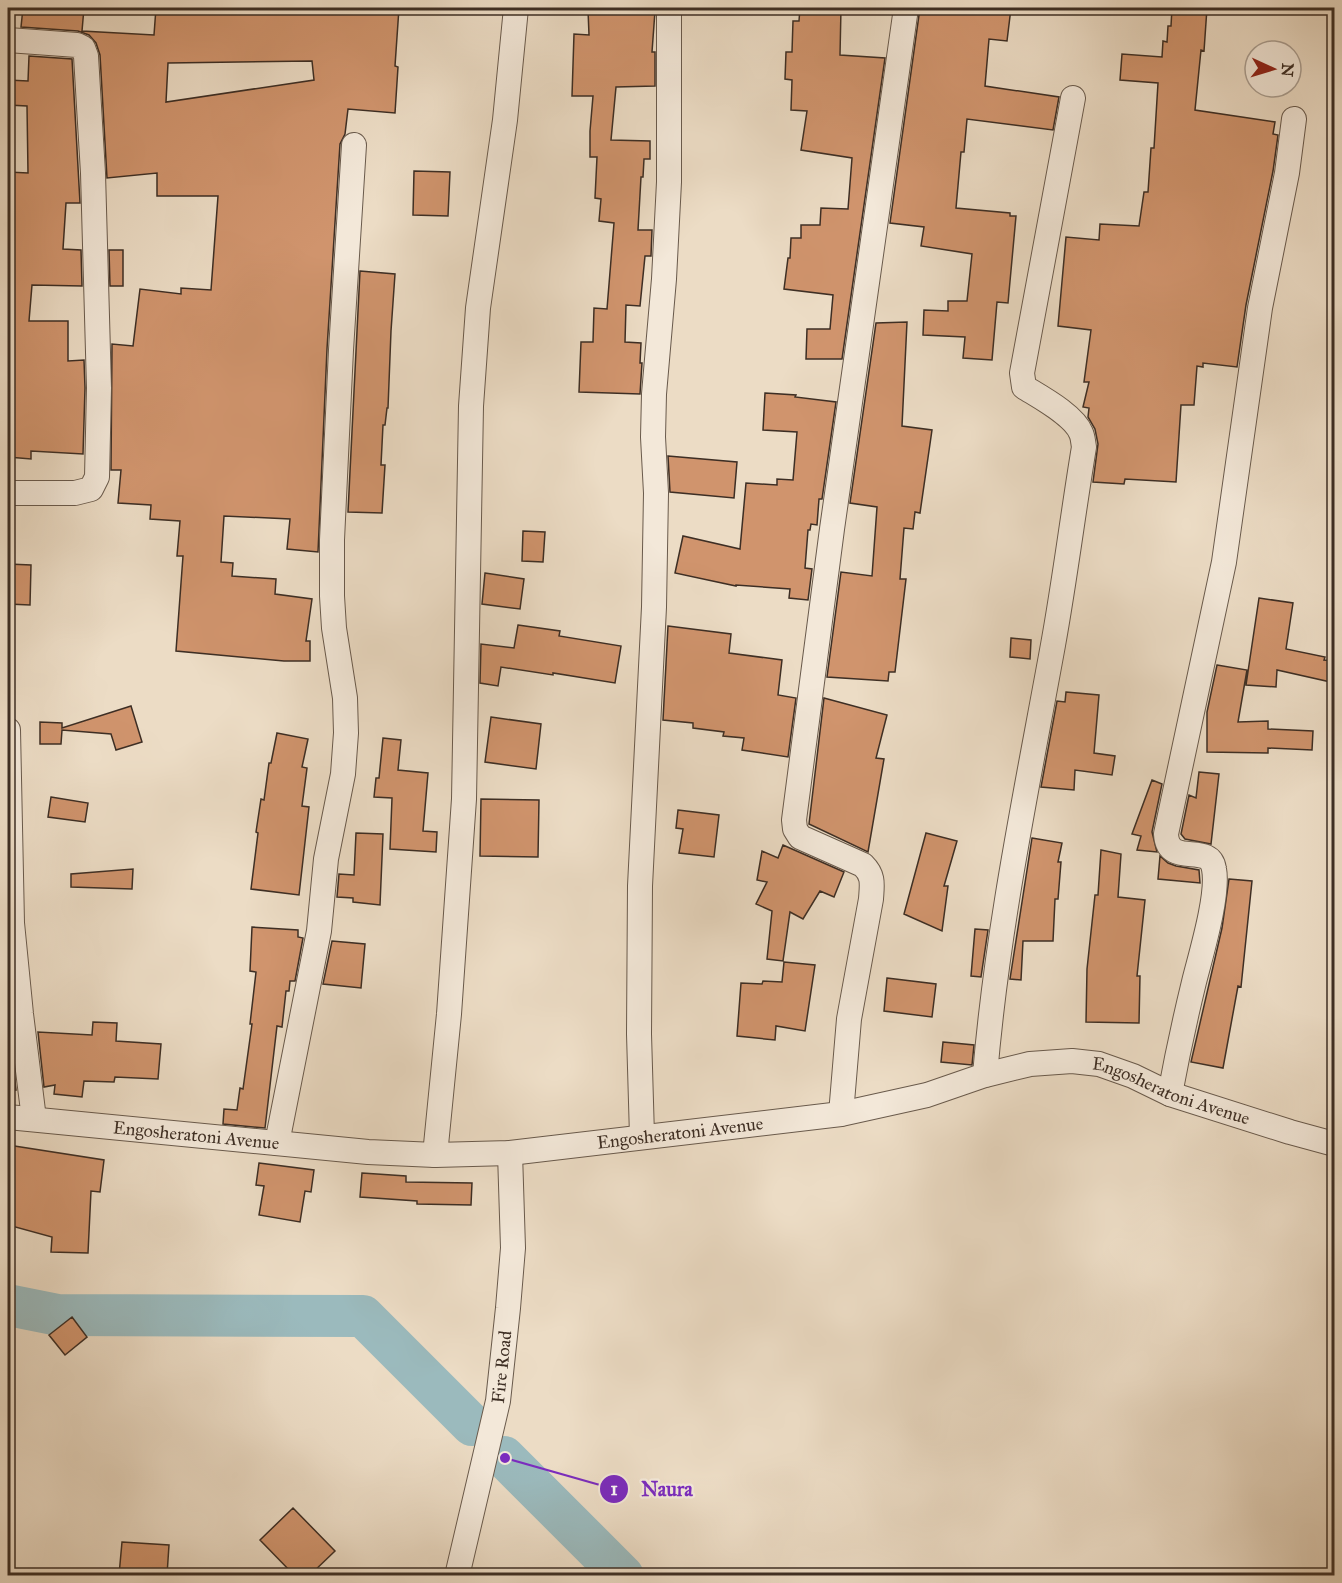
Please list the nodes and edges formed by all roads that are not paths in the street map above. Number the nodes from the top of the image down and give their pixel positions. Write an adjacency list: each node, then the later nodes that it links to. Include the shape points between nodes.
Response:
1 (516, 8): 19 (street, via 506,120 478,308 471,406 464,799)
2 (669, 8): 15 (street, via 669,182 654,394 654,607 640,886)
3 (906, 8): 12 (street, via 794,820 800,837 863,865 870,872 872,884 849,1019)
4 (8, 40): 8 (street, via 77,45 86,56 93,173 99,451 97,477 91,489 75,493)
5 (1073, 98): 10 (street, via 1022,373 1024,387 1077,425 1084,447 1053,642 1009,876)
6 (1294, 119): 11 (street, via 1260,308 1224,562 1166,834 1172,850 1203,855 1214,868 1205,938)
7 (354, 145): 16 (street, via 335,464 332,585 345,698 343,774 326,859 319,932)
8 (8, 493)
9 (8, 730): 14 (street, via 12,923)
10 (985, 1075): 11 (street, Engosheratoni Avenue, via 1029,1064 1071,1061 1099,1064); 12 (street, Engosheratoni Avenue, via 927,1095)
11 (1170, 1094): 17 (street, Engosheratoni Avenue)
12 (841, 1114): 15 (street, Engosheratoni Avenue)
13 (8, 1117): 14 (street, Engosheratoni Avenue)
14 (34, 1119): 16 (street, Engosheratoni Avenue)
15 (642, 1136): 18 (street, Engosheratoni Avenue)
16 (277, 1143): 19 (street, Engosheratoni Avenue)
17 (1335, 1144)
18 (510, 1153): 19 (street, Engosheratoni Avenue); 20 (street, Fire Road, via 513,1248 498,1401)
19 (435, 1155)
20 (457, 1575)

